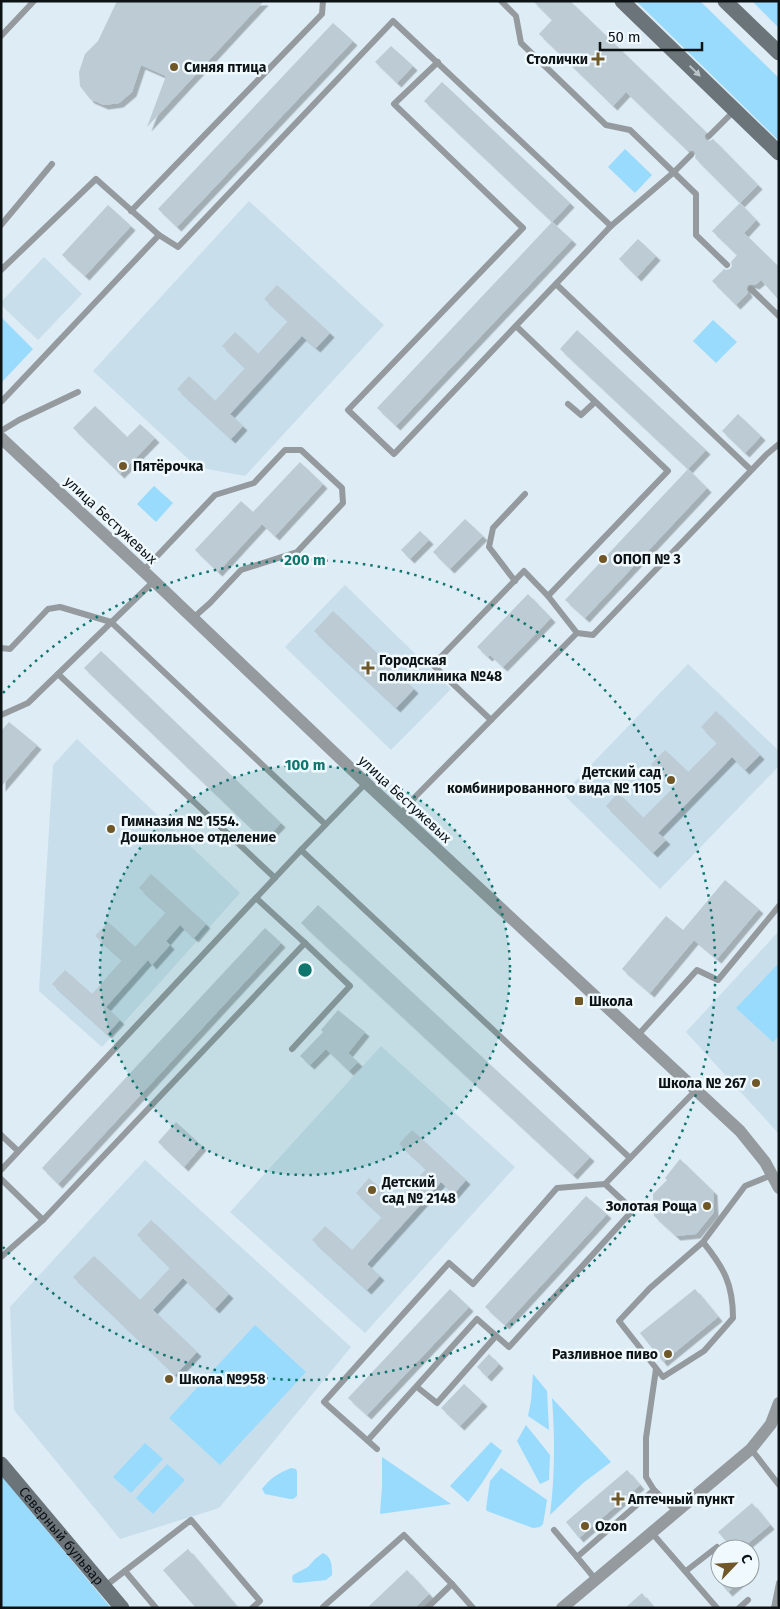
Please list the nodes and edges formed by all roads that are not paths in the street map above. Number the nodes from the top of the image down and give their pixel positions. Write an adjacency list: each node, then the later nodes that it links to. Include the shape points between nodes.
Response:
1 (34, 1): 6 (lane)
2 (323, 1): 15 (lane, via 322,14)
3 (501, 1): 14 (lane, via 516,16 520,43 606,125 630,130)
4 (622, 1): 9 (street, one-way to 9)
5 (725, 1): 7 (street)
6 (1, 36)
7 (779, 53)
8 (438, 62): 17 (lane); 18 (lane, via 393,21 178,247); 24 (lane, via 394,104 523,228 348,410 394,454)
9 (735, 110): 10 (lane); 11 (street)
10 (710, 136)
11 (779, 153)
12 (691, 155): 14 (lane)
13 (52, 164): 16 (lane)
14 (674, 172): 17 (lane); 19 (lane, via 696,194 696,235)
15 (131, 211): 18 (lane); 20 (lane, via 96,179)
16 (1, 225)
17 (611, 226): 21 (lane)
18 (159, 235): 26 (lane)
19 (727, 265)
20 (1, 270)
21 (556, 284): 24 (lane); 32 (lane)
22 (751, 289): 23 (lane)
23 (779, 316)
24 (516, 326): 27 (lane)
25 (78, 392): 29 (lane)
26 (1, 402)
27 (595, 402): 28 (lane, via 581,415); 37 (lane, via 668,471)
28 (568, 404)
29 (1, 430)
30 (1, 438): 34 (street, улица Бестужевых)
31 (779, 444): 32 (lane)
32 (751, 470): 40 (lane, via 593,635)
33 (525, 494): 36 (lane, via 493,528 489,547)
34 (143, 571): 35 (street, улица Бестужевых); 38 (lane, via 215,495 254,483 285,450 301,450 342,488 343,502 297,552 241,570)
35 (154, 581): 38 (street, улица Бестужевых); 39 (lane)
36 (515, 581): 37 (lane, via 524,571); 44 (lane, via 434,665)
37 (548, 596): 40 (lane)
38 (193, 618): 45 (street, улица Бестужевых)
39 (111, 622): 41 (lane, via 60,607 48,609 10,649); 42 (lane); 47 (lane)
40 (578, 633): 44 (lane)
41 (1, 648)
42 (58, 674): 43 (lane, via 28,703); 49 (lane)
43 (1, 715)
44 (492, 720): 46 (lane)
45 (366, 783): 46 (street, улица Бестужевых); 47 (lane)
46 (400, 815): 53 (street, улица Бестужевых)
47 (325, 824): 48 (lane)
48 (300, 850): 49 (lane); 58 (lane)
49 (275, 878): 50 (lane)
50 (256, 898): 52 (lane); 57 (lane)
51 (779, 906): 53 (lane, via 718,980 697,970)
52 (305, 943): 54 (lane, via 350,986); 64 (lane)
53 (638, 1035): 55 (street, улица Бестужевых)
54 (292, 1049)
55 (697, 1090): 58 (lane); 60 (street, улица Бестужевых, via 740,1131 766,1162)
56 (1, 1135): 57 (lane)
57 (18, 1151): 59 (lane)
58 (630, 1158): 62 (lane)
59 (1, 1170)
60 (772, 1175): 63 (street, улица Бестужевых); 65 (lane, via 745,1186)
61 (1, 1179): 64 (lane)
62 (605, 1184): 67 (lane, via 632,1210 510,1348); 71 (lane, via 557,1188 474,1284 449,1264 324,1402)
63 (779, 1188)
64 (43, 1220): 66 (lane)
65 (703, 1242): 68 (lane, via 650,1288 619,1321); 68 (lane, via 718,1260 729,1285 733,1318 704,1351 663,1377)
66 (1, 1257)
67 (496, 1336): 69 (lane, via 438,1403); 69 (lane, via 477,1319)
68 (656, 1369): 76 (lane, via 646,1438 646,1477)
69 (417, 1387): 71 (lane)
70 (779, 1403): 73 (street, via 771,1424)
71 (368, 1440): 72 (lane)
72 (378, 1449)
73 (751, 1450): 75 (lane); 77 (street)
74 (1, 1464): 87 (street, Северный бульвар)
75 (779, 1485)
76 (654, 1490): 77 (lane); 81 (lane)
77 (677, 1512): 79 (street)
78 (554, 1530): 81 (lane)
79 (652, 1533): 83 (lane); 84 (street)
80 (710, 1552): 83 (lane)
81 (577, 1557): 84 (lane)
82 (125, 1571): 87 (lane); 90 (lane); 91 (lane, via 191,1520 260,1602)
83 (686, 1571): 96 (lane)
84 (596, 1580): 95 (street)
85 (779, 1583): 98 (lane)
86 (452, 1584): 92 (lane, via 404,1535); 93 (lane); 94 (lane)
87 (104, 1587): 89 (street, Северный бульвар)
88 (748, 1600): 97 (lane)
89 (122, 1608)
90 (156, 1608)
91 (252, 1608)
92 (324, 1608)
93 (427, 1608)
94 (473, 1608)
95 (562, 1608)
96 (717, 1608)
97 (739, 1608)
98 (774, 1608)

